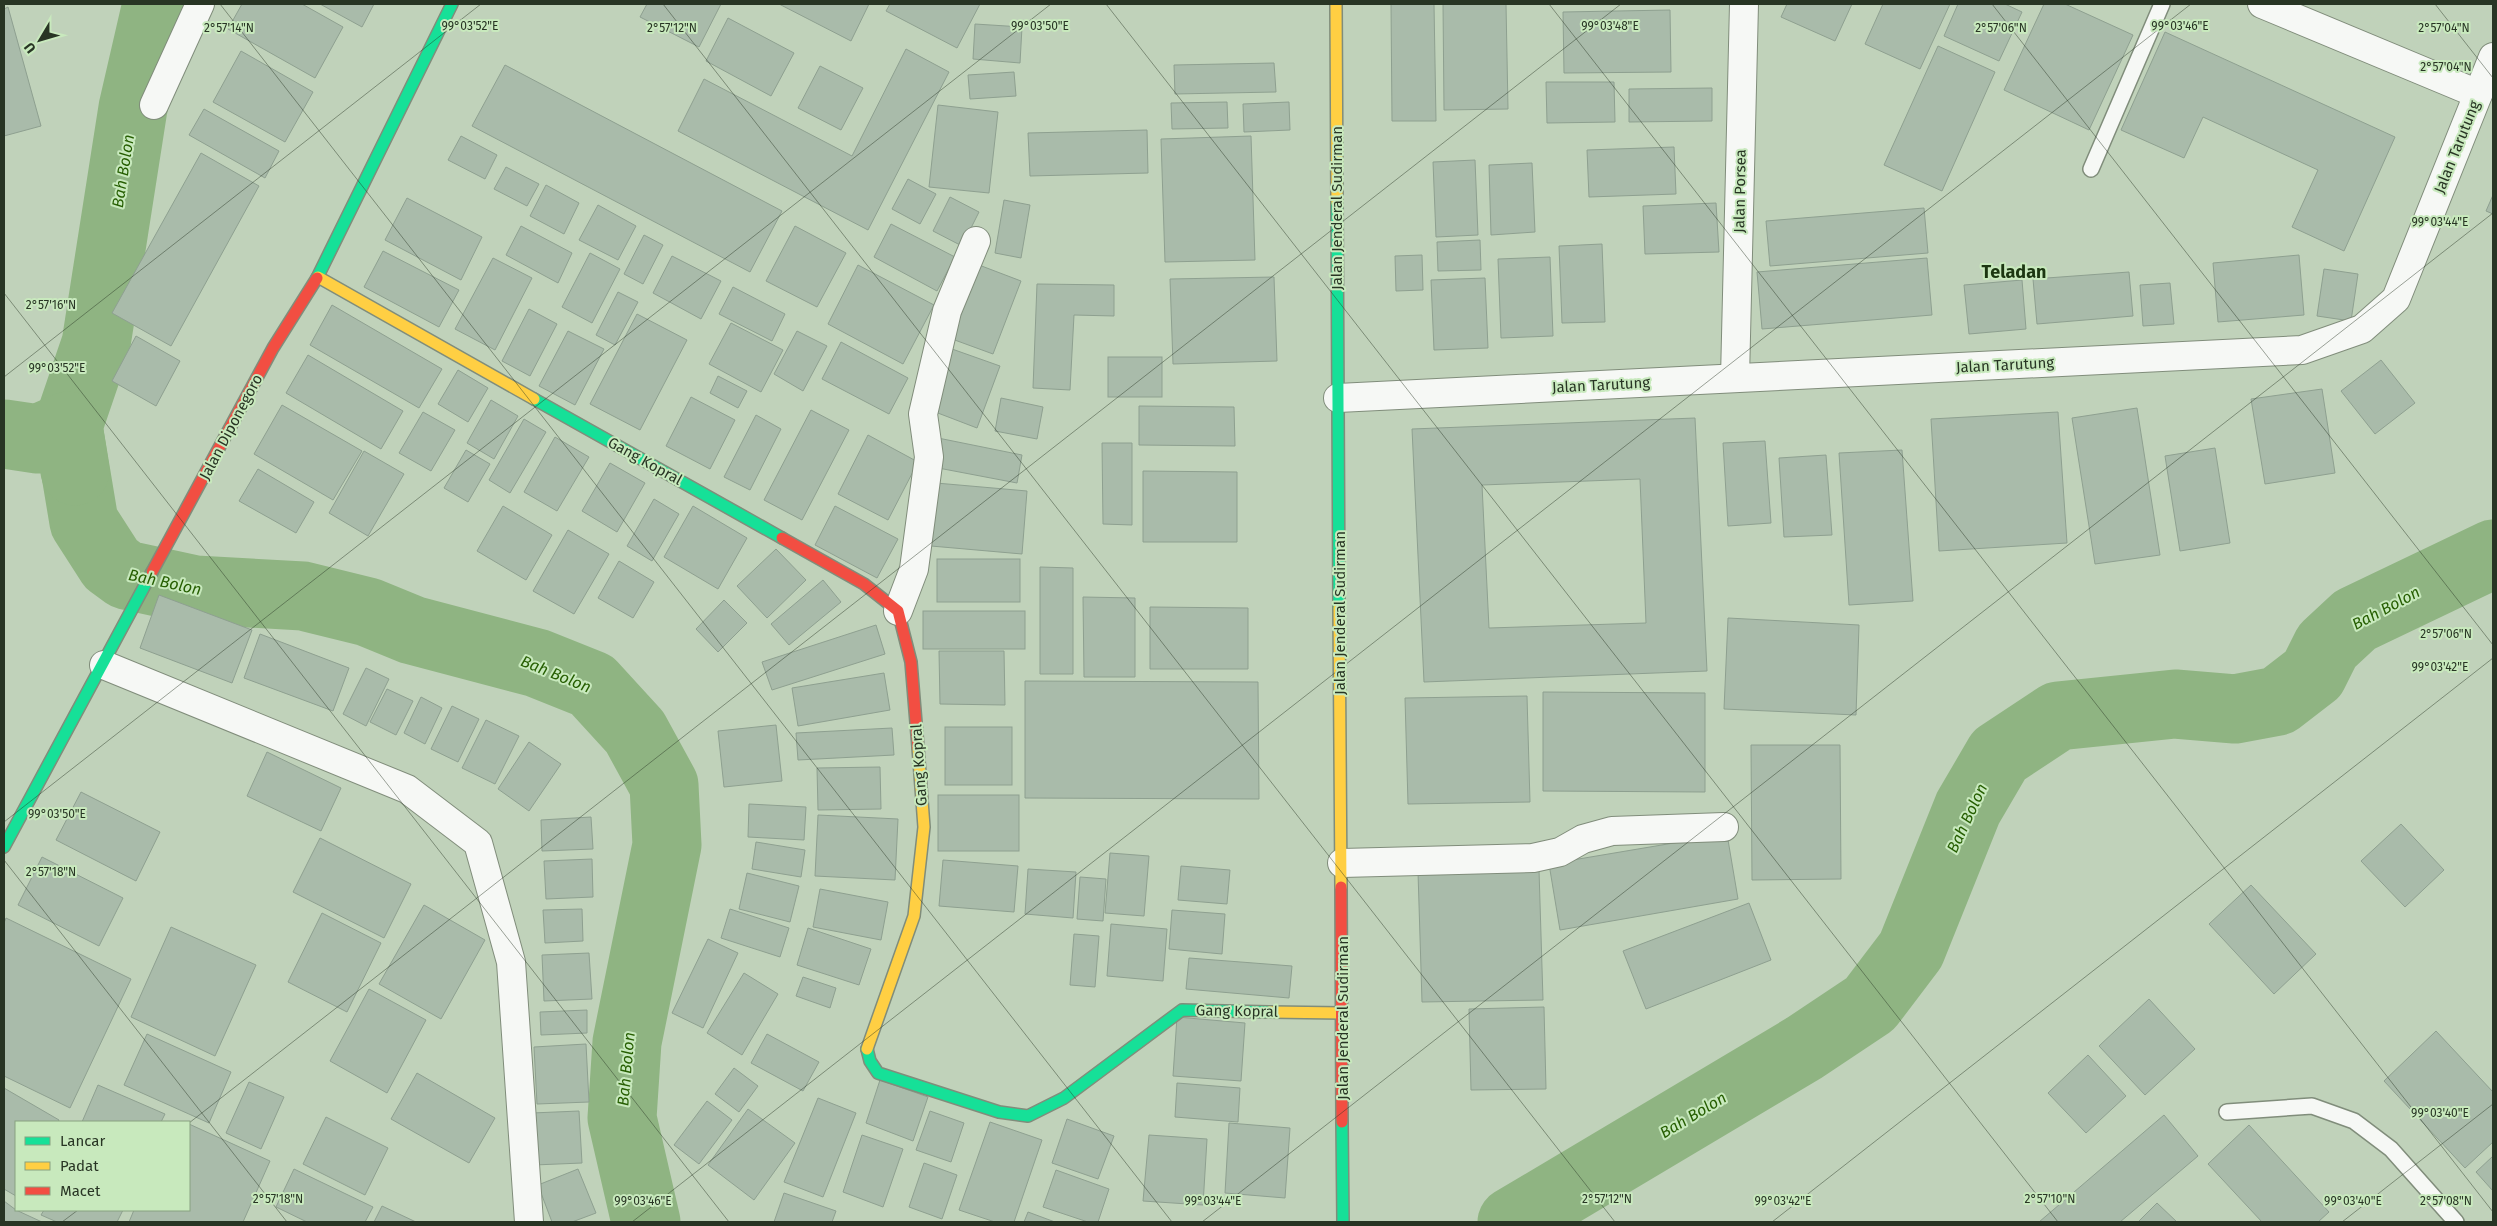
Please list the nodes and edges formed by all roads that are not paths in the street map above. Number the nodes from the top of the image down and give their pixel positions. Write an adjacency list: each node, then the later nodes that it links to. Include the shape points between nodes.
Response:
1 (200, 4): 9 (street)
2 (452, 4): 12 (street, Jalan Diponegoro)
3 (1336, 4): 14 (street, Jalan Jenderal Sudirman)
4 (1744, 4): 13 (street, Jalan Porsea)
5 (2162, 4): 10 (lane)
6 (2262, 4): 8 (street)
7 (2493, 57): 8 (street, Jalan Tarutung)
8 (2478, 94): 13 (street, Jalan Tarutung, via 2396,299 2362,329 2338,339 2302,350)
9 (154, 105)
10 (2091, 169)
11 (976, 241): 15 (street, via 947,311 923,414 929,457 914,569)
12 (318, 277): 15 (street, Gang Kopral, via 864,584); 16 (street, Jalan Diponegoro, via 274,348)
13 (1735, 378): 14 (street, Jalan Tarutung)
14 (1338, 398): 19 (street, Jalan Jenderal Sudirman)
15 (898, 611): 20 (street, Gang Kopral, via 911,662 924,827 914,916 875,1028 867,1042 867,1056 878,1072 999,1112 1028,1116 1064,1098 1182,1010)
16 (110, 654): 18 (street, Jalan Diponegoro); 22 (street, via 407,789 478,843 511,962)
17 (1724, 827): 19 (street, via 1612,832 1583,839 1560,852 1533,858)
18 (4, 847)
19 (1342, 863): 20 (street, Jalan Jenderal Sudirman)
20 (1342, 1013): 23 (street, Jalan Jenderal Sudirman)
21 (2227, 1112): 24 (lane, via 2312,1106 2354,1121 2391,1149)
22 (529, 1222)
23 (1343, 1222)
24 (2456, 1222)

